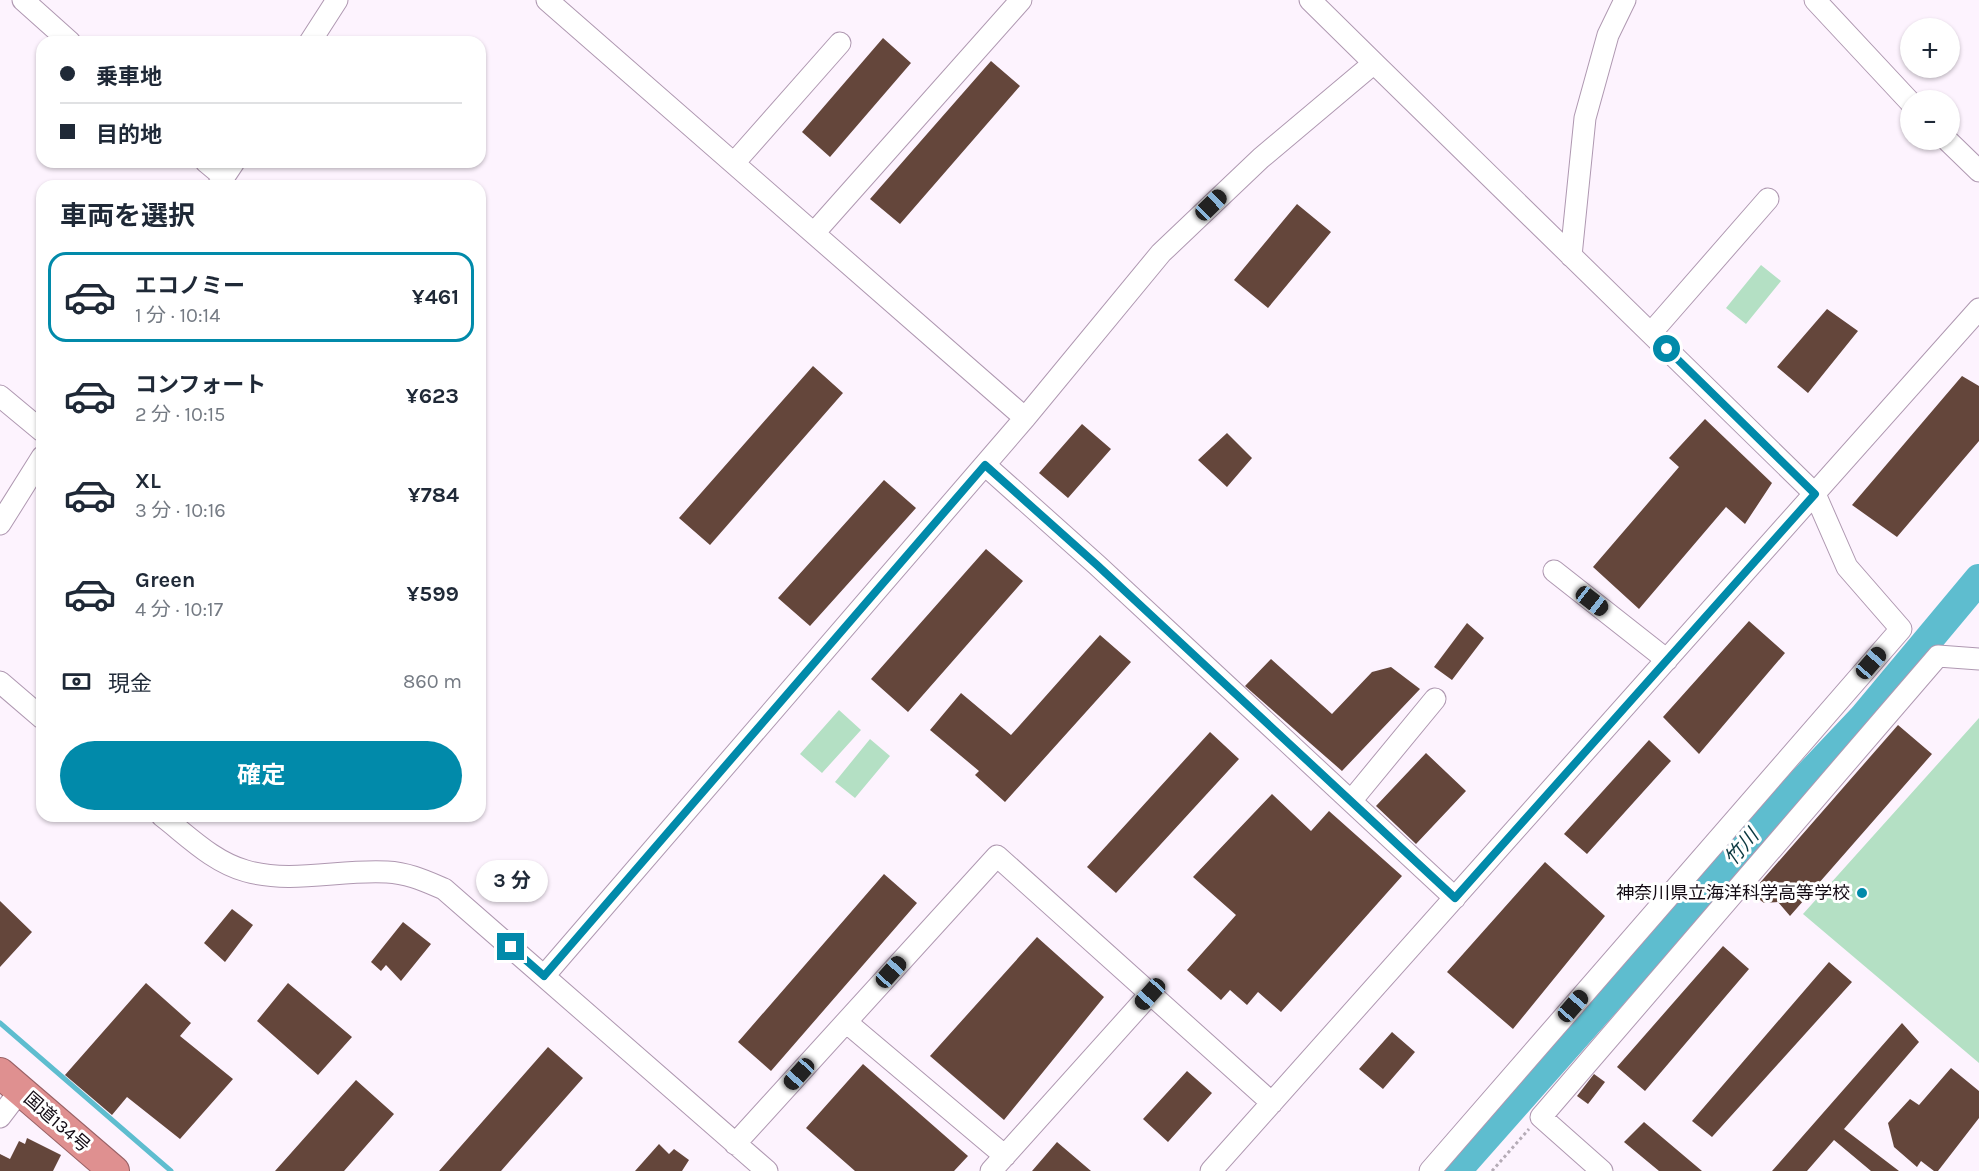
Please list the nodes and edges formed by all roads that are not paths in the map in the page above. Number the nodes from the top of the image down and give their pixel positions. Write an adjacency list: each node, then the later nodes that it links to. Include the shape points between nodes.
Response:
1 (23, 0): 8 (street)
2 (337, 0): 9 (street)
3 (547, 0): 14 (street)
4 (1021, 0): 17 (street)
5 (1310, 0): 11 (street)
6 (1625, 0): 18 (street, via 1608,36 1585,118)
7 (1815, 0): 12 (street)
8 (63, 36)
9 (314, 36)
10 (840, 44): 14 (street)
11 (1374, 63): 18 (street); 22 (street, via 1261,158 1161,253)
12 (1900, 91)
13 (1957, 150): 15 (street)
14 (734, 163): 17 (street)
15 (1979, 171)
16 (1768, 199): 20 (street)
17 (814, 233): 22 (street)
18 (1571, 256): 20 (street)
19 (1979, 309): 26 (street)
20 (1651, 333): 26 (street)
21 (0, 396): 23 (street)
22 (1026, 418): 24 (street)
23 (36, 426)
24 (985, 465): 34 (street); 37 (street)
25 (36, 467): 27 (street)
26 (1815, 494): 30 (street); 48 (street, via 1847,567 1901,629)
27 (0, 524)
28 (1554, 571): 30 (street)
29 (1979, 659): 49 (street, via 1938,656 1541,1117)
30 (1667, 660): 36 (street)
31 (0, 682): 33 (street)
32 (1435, 699): 34 (street)
33 (36, 713)
34 (1351, 801): 36 (street)
35 (170, 822): 37 (street, via 218,860 246,871 279,876 387,872 416,877 444,889)
36 (1455, 898): 41 (street)
37 (544, 976): 43 (street)
38 (1150, 994): 39 (street, via 997,856); 41 (street); 44 (street)
39 (846, 1022): 43 (street); 44 (street)
40 (9, 1081): 42 (street, via 16,1096); 45 (highway, 国道134号)
41 (1272, 1103): 47 (street)
42 (0, 1117)
43 (735, 1144): 46 (street)
44 (998, 1163)
45 (114, 1171)
46 (767, 1171)
47 (1211, 1171)
48 (1430, 1171)
49 (1602, 1171)

